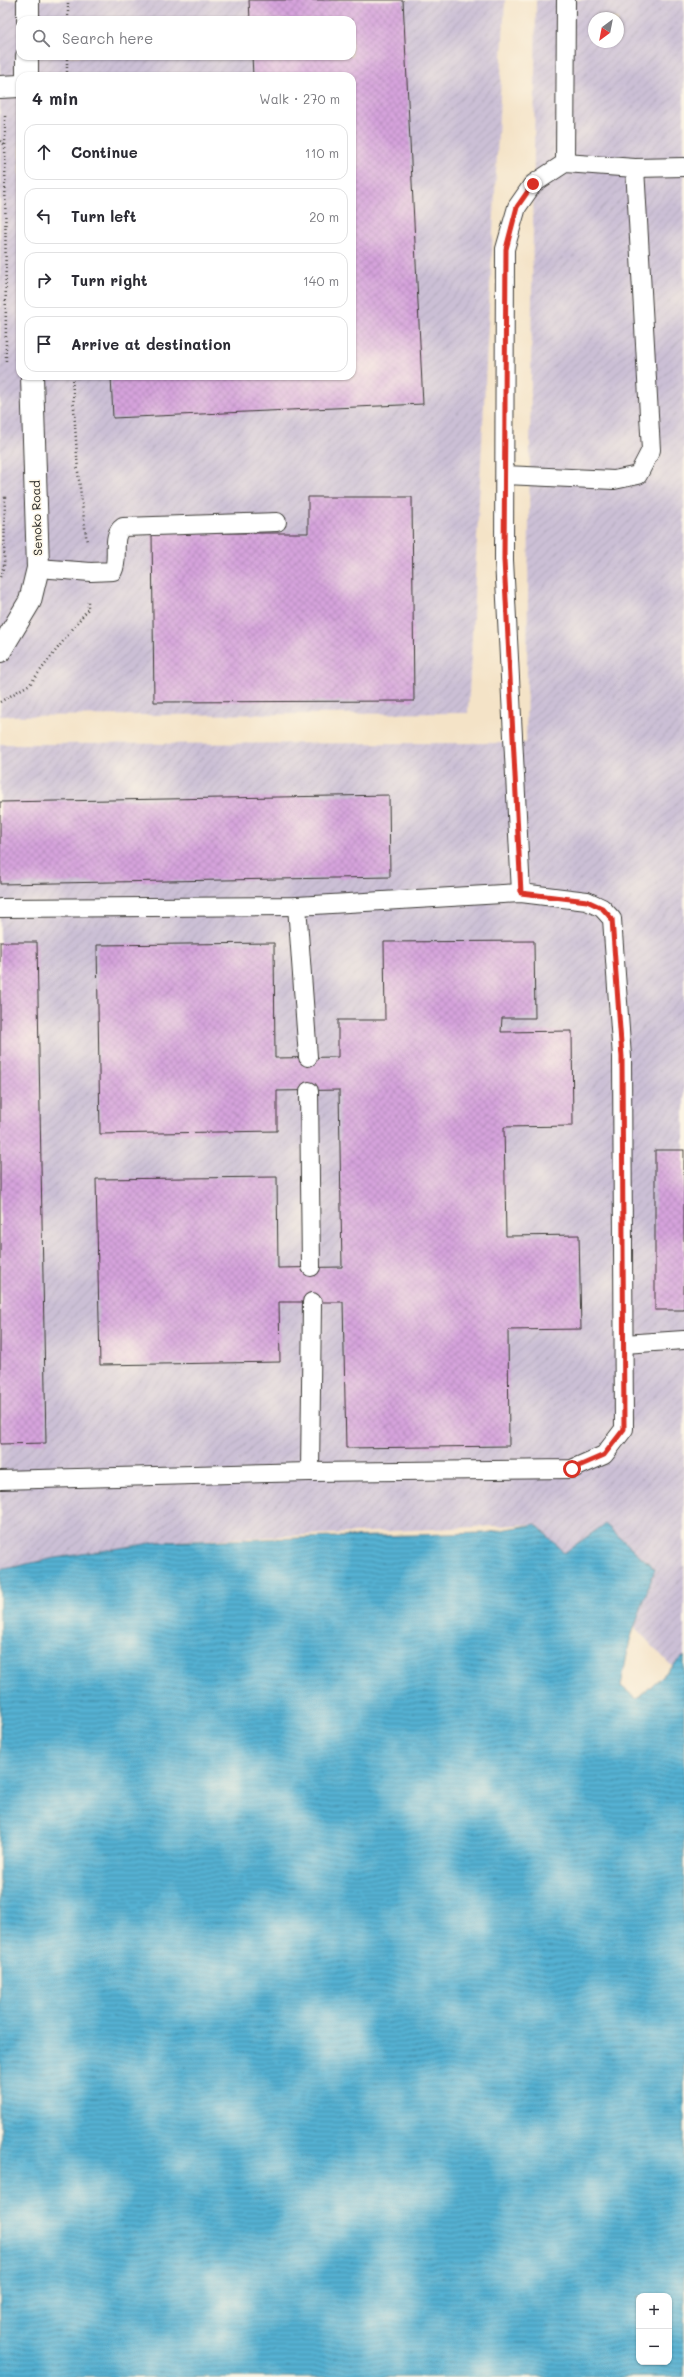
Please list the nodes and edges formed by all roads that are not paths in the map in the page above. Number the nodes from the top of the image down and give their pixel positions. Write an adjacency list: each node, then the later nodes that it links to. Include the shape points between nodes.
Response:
1 (28, 0): 3 (street)
2 (566, 0): 6 (lane)
3 (28, 16)
4 (28, 60): 5 (street)
5 (27, 72)
6 (565, 163): 8 (lane); 10 (lane, via 533,184 517,207 506,249)
7 (684, 167): 8 (lane)
8 (635, 168): 10 (lane, via 651,450 638,475 614,480)
9 (32, 380): 12 (street, Senoko Road)
10 (505, 475): 14 (lane, via 505,568)
11 (277, 522): 12 (lane, via 123,527 118,530 116,536 116,566 112,571)
12 (38, 568): 13 (street, Senoko Road, via 30,601)
13 (0, 652)
14 (521, 893): 15 (lane); 22 (lane, via 587,901 602,908 612,919 622,1057)
15 (297, 906): 16 (lane); 17 (lane)
16 (0, 908)
17 (308, 1057)
18 (309, 1091): 19 (lane)
19 (311, 1267)
20 (312, 1302): 23 (lane)
21 (684, 1340): 22 (lane)
22 (624, 1344): 23 (lane, via 624,1429 604,1455 572,1469)
23 (310, 1472): 24 (lane)
24 (0, 1480)

